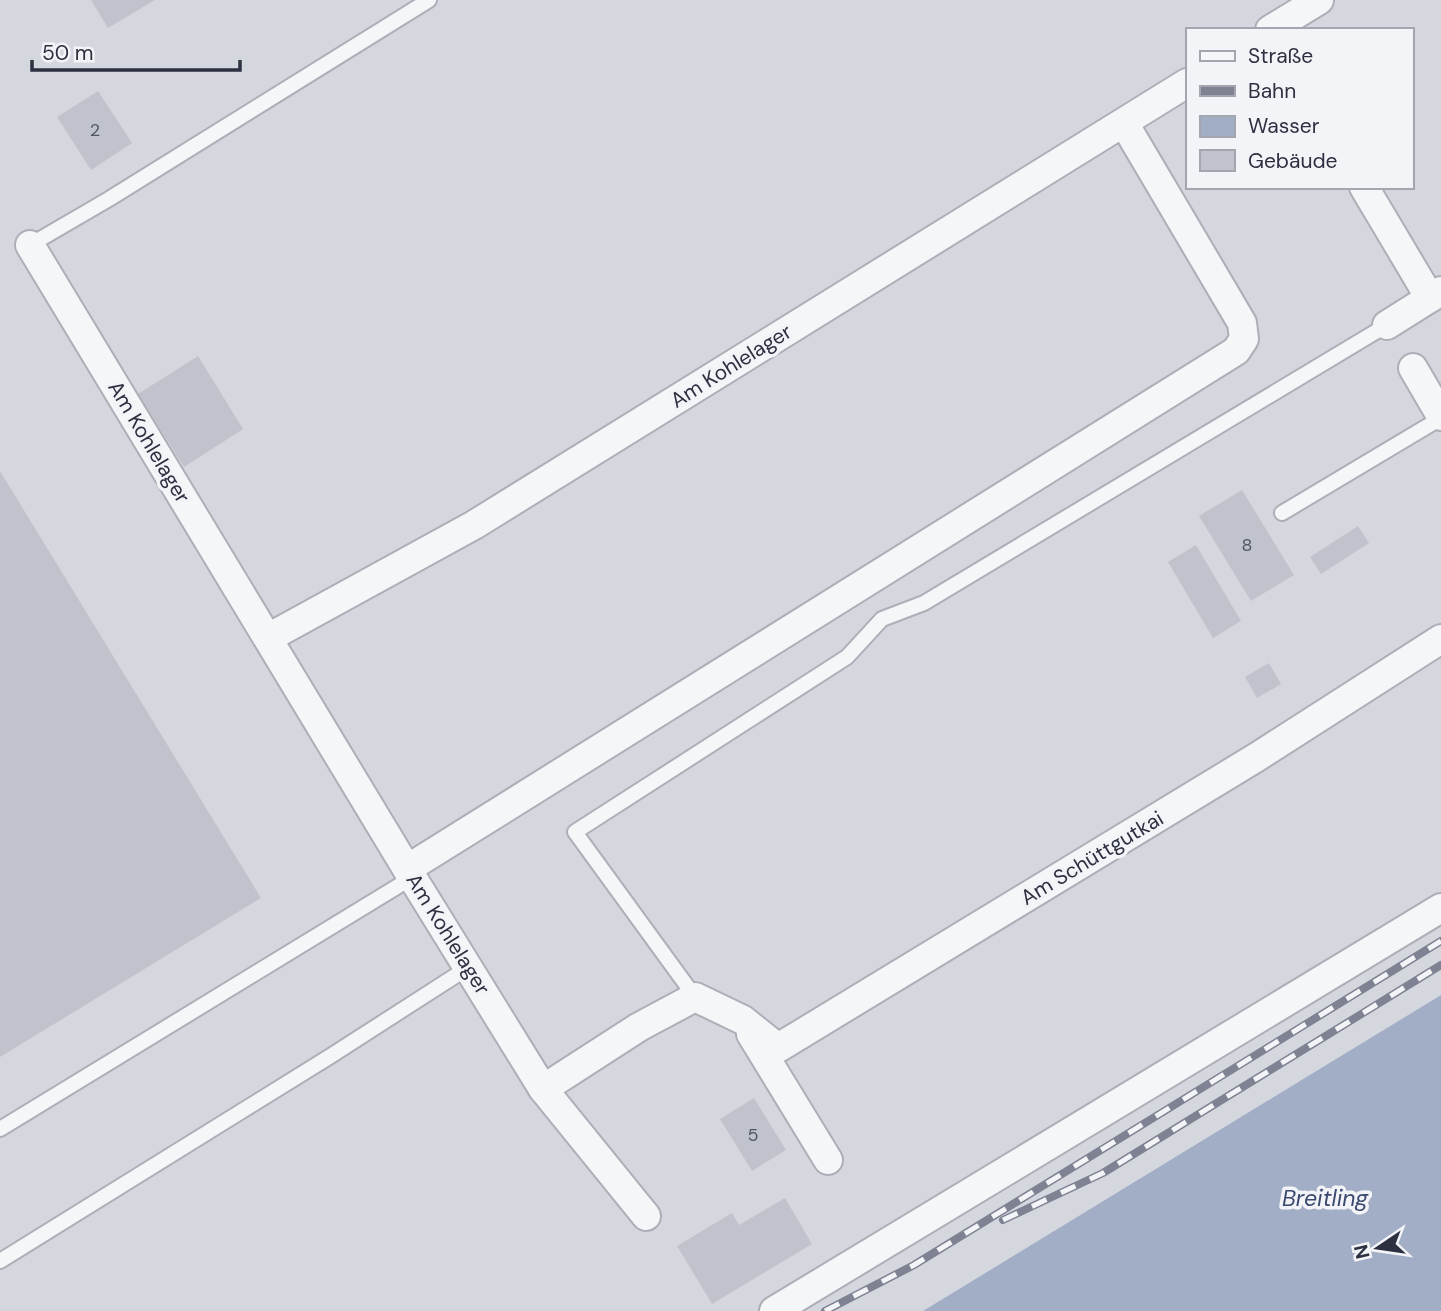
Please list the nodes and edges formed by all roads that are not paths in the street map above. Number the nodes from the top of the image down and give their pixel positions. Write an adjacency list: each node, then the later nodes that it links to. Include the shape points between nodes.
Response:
1 (429, 0): 7 (lane)
2 (1319, 0): 3 (street)
3 (1273, 28)
4 (1186, 84): 5 (street, Am Kohlelager)
5 (1124, 123): 13 (street, Am Kohlelager, via 474,525); 15 (street, via 1242,323 1244,339 1236,351)
6 (1365, 189): 8 (street)
7 (30, 246): 13 (street, Am Kohlelager)
8 (1436, 294): 9 (street)
9 (1387, 324): 18 (lane, via 923,603 882,619 847,657 575,832)
10 (1413, 368): 11 (street)
11 (1441, 417): 12 (lane)
12 (1282, 513)
13 (268, 638): 15 (street, Am Kohlelager)
14 (1441, 639): 19 (street, Am Schüttgutkai, via 1257,757 778,1048)
15 (410, 873): 17 (street, Am Kohlelager); 21 (lane)
16 (1441, 908): 25 (street)
17 (469, 967): 20 (street, Am Kohlelager); 24 (lane)
18 (695, 997): 19 (street, Am Schüttgutkai); 20 (street)
19 (743, 1020): 22 (street)
20 (543, 1089): 23 (street, Am Kohlelager)
21 (0, 1129)
22 (828, 1160)
23 (646, 1216)
24 (0, 1261)
25 (774, 1311)

